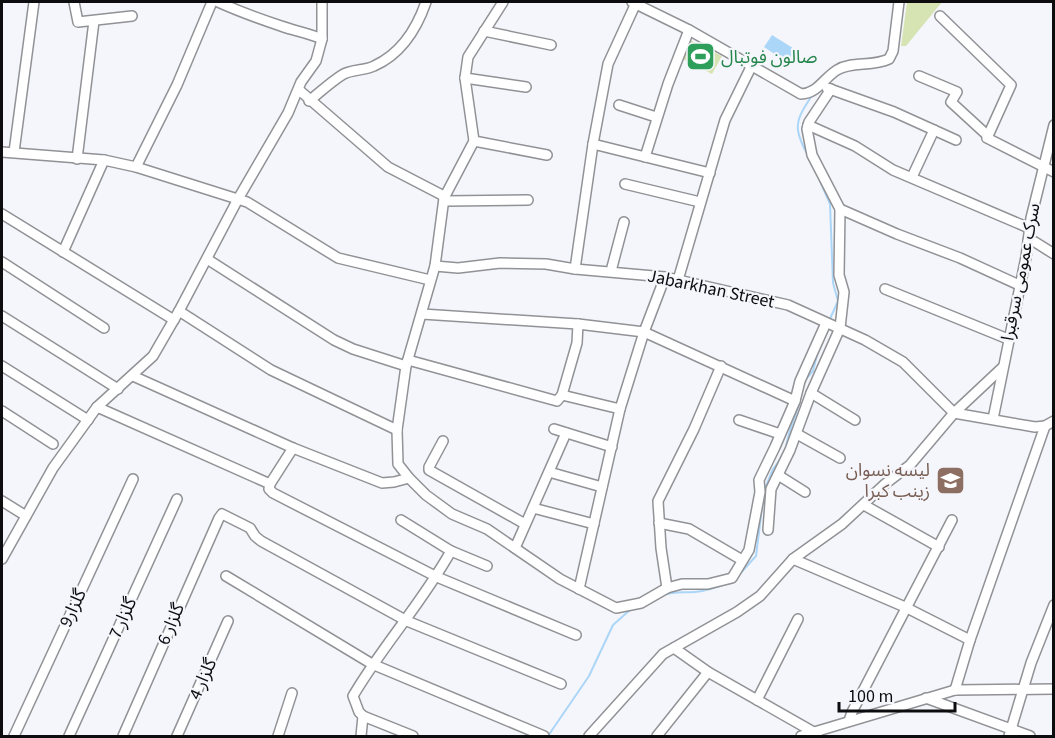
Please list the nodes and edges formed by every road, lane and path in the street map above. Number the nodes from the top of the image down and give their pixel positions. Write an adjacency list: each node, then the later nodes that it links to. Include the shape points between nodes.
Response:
1 (34, 2): 35 (street)
2 (74, 2): 12 (street, via 78,22)
3 (212, 2): 40 (street)
4 (218, 2): 15 (street)
5 (322, 2): 15 (street)
6 (426, 2): 24 (street, via 420,19 392,55 375,66 343,74)
7 (503, 2): 14 (street)
8 (634, 2): 13 (street); 33 (street, via 610,56)
9 (899, 2): 20 (street, via 889,59 847,66)
10 (132, 16): 12 (street)
11 (940, 16): 30 (street, via 1011,85)
12 (94, 21): 38 (street)
13 (689, 30): 17 (street); 26 (street)
14 (484, 31): 16 (street); 19 (street, via 468,57)
15 (322, 39): 23 (street, via 316,61)
16 (551, 45)
17 (751, 67): 20 (street, via 801,94); 43 (street, via 725,120)
18 (919, 76): 30 (street, via 957,92 951,102)
19 (465, 78): 21 (street); 32 (street)
20 (820, 85): 22 (street)
21 (526, 87)
22 (831, 89): 27 (street); 29 (street)
23 (299, 90): 24 (street); 46 (street)
24 (309, 101): 47 (street, via 388,167 442,195)
25 (619, 105): 26 (street)
26 (656, 117): 37 (street)
27 (808, 125): 44 (street); 50 (street, via 812,155)
28 (1053, 125): 41 (street, سرک عمومی سرقبرا)
29 (934, 130): 31 (street); 44 (street)
30 (987, 135): 41 (street)
31 (956, 140)
32 (474, 141): 36 (street); 47 (street)
33 (593, 144): 37 (street); 60 (street)
34 (2, 152): 35 (street)
35 (14, 152): 38 (street)
36 (547, 155)
37 (645, 157): 43 (street)
38 (77, 159): 39 (street)
39 (105, 160): 40 (street); 55 (street)
40 (136, 167): 46 (street)
41 (1044, 167): 42 (street); 53 (street, سرک عمومی سرقبرا)
42 (1053, 172)
43 (710, 173): 49 (street)
44 (912, 177): 53 (street)
45 (625, 184): 49 (street)
46 (237, 199): 57 (street); 63 (street, via 338,258)
47 (444, 200): 48 (street); 59 (street)
48 (528, 200)
49 (700, 202): 64 (street)
50 (840, 209): 65 (street); 74 (street, via 839,275 844,292)
51 (2, 213): 55 (street)
52 (624, 222): 61 (street)
53 (1029, 228): 54 (street, سرک عمومی سرقبرا)
54 (1028, 241): 56 (street); 65 (street, سرک عمومی سرقبرا)
55 (63, 252): 70 (street)
56 (1053, 254)
57 (207, 259): 67 (street); 77 (street, via 334,340)
58 (2, 262): 73 (street)
59 (435, 266): 60 (street, Jabarkhan Street, via 458,268 500,263); 63 (street)
60 (574, 269): 61 (street, Jabarkhan Street)
61 (611, 271): 62 (street, Jabarkhan Street)
62 (664, 277): 64 (street, Jabarkhan Street); 75 (street)
63 (430, 280): 68 (street)
64 (678, 280): 71 (street, Jabarkhan Street, via 788,305)
65 (1019, 285): 76 (street, سرک عمومی سرقبرا)
66 (885, 289): 76 (street)
67 (179, 311): 70 (street); 96 (street, via 271,370)
68 (422, 314): 72 (street); 77 (street)
69 (2, 316): 82 (street)
70 (174, 320): 81 (street, via 153,356)
71 (826, 323): 74 (street, Jabarkhan Street); 85 (street)
72 (578, 324): 75 (street); 84 (street, via 577,343)
73 (104, 328)
74 (840, 328): 83 (street); 89 (street, Jabarkhan Street, via 903,362)
75 (644, 332): 79 (street); 87 (street)
76 (1008, 339): 80 (street, سرک عمومی سرقبرا)
77 (407, 363): 84 (street, via 557,401); 96 (street)
78 (2, 366): 91 (street)
79 (721, 366): 85 (street); 119 (street, via 658,501)
80 (1002, 368): 89 (street); 90 (street, سرک عمومی سرقبرا)
81 (133, 376): 82 (street); 103 (street)
82 (118, 389): 86 (street)
83 (811, 393): 93 (street); 99 (street)
84 (562, 395): 87 (street)
85 (795, 401): 98 (street)
86 (97, 407): 91 (street); 109 (street)
87 (621, 409): 102 (street)
88 (2, 411): 101 (street)
89 (954, 413): 90 (street); 114 (street, via 910,465)
90 (993, 419): 94 (street, via 1035,427)
91 (88, 420): 116 (street, via 53,468)
92 (740, 420): 98 (street)
93 (855, 420)
94 (1051, 420): 140 (street)
95 (554, 429): 97 (street)
96 (397, 430): 107 (street, via 398,464)
97 (567, 433): 102 (street); 105 (street)
98 (780, 434): 128 (street, via 759,480 749,550)
99 (797, 434): 104 (street); 106 (street)
100 (443, 441): 120 (street, via 429,470)
101 (53, 444)
102 (612, 447): 110 (street)
103 (293, 448): 107 (street, via 382,483); 109 (street)
104 (840, 458)
105 (549, 472): 110 (street); 115 (street)
106 (778, 475): 111 (street); 122 (street, via 771,489)
107 (409, 478): 124 (street, via 452,514 487,529)
108 (133, 479): 155 (street, گلزار9)
109 (270, 484): 131 (street, via 273,493)
110 (602, 488): 121 (street)
111 (805, 492)
112 (177, 499): 156 (street, گلزار 7)
113 (2, 501): 116 (street)
114 (864, 505): 123 (street); 127 (street)
115 (533, 508): 120 (street); 121 (street)
116 (26, 516): 126 (street)
117 (401, 520): 125 (street)
118 (952, 520): 123 (street)
119 (659, 523): 128 (street, via 689,529); 132 (street)
120 (525, 524): 124 (street)
121 (594, 524): 133 (street)
122 (768, 530)
123 (939, 547): 135 (street)
124 (515, 548): 133 (street)
125 (451, 551): 129 (street); 131 (street)
126 (2, 557)
127 (792, 559): 135 (street); 141 (street, via 760,596)
128 (742, 560): 132 (street, via 732,578)
129 (487, 566)
130 (226, 576): 142 (street)
131 (437, 577): 138 (street); 139 (street)
132 (667, 588): 133 (street, via 641,603 616,608)
133 (579, 589)
134 (1053, 605): 145 (street)
135 (905, 607): 140 (street); 152 (street)
136 (798, 620): 150 (street)
137 (228, 621): 158 (street, گلزار 4)
138 (407, 621): 142 (street); 144 (street); 157 (street, گلزار 6, via 261,541 250,528 222,514)
139 (576, 635)
140 (970, 640): 147 (street)
141 (674, 648): 143 (street); 163 (street, via 663,654)
142 (372, 664): 151 (street, via 353,696); 162 (street)
143 (708, 672): 150 (street); 164 (street)
144 (561, 684)
145 (1024, 689): 146 (street); 147 (street); 153 (street)
146 (1053, 689)
147 (955, 690): 149 (street)
148 (292, 693): 159 (street)
149 (926, 698): 152 (street); 153 (street)
150 (757, 700): 154 (street)
151 (363, 716): 160 (street); 161 (street)
152 (849, 721): 154 (street)
153 (1010, 733): 166 (street)
154 (818, 735): 165 (street)
155 (14, 736)
156 (69, 736)
157 (123, 736)
158 (177, 736)
159 (278, 736)
160 (361, 736)
161 (413, 736)
162 (544, 736)
163 (589, 736)
164 (657, 736)
165 (801, 736)
166 (1030, 736)

